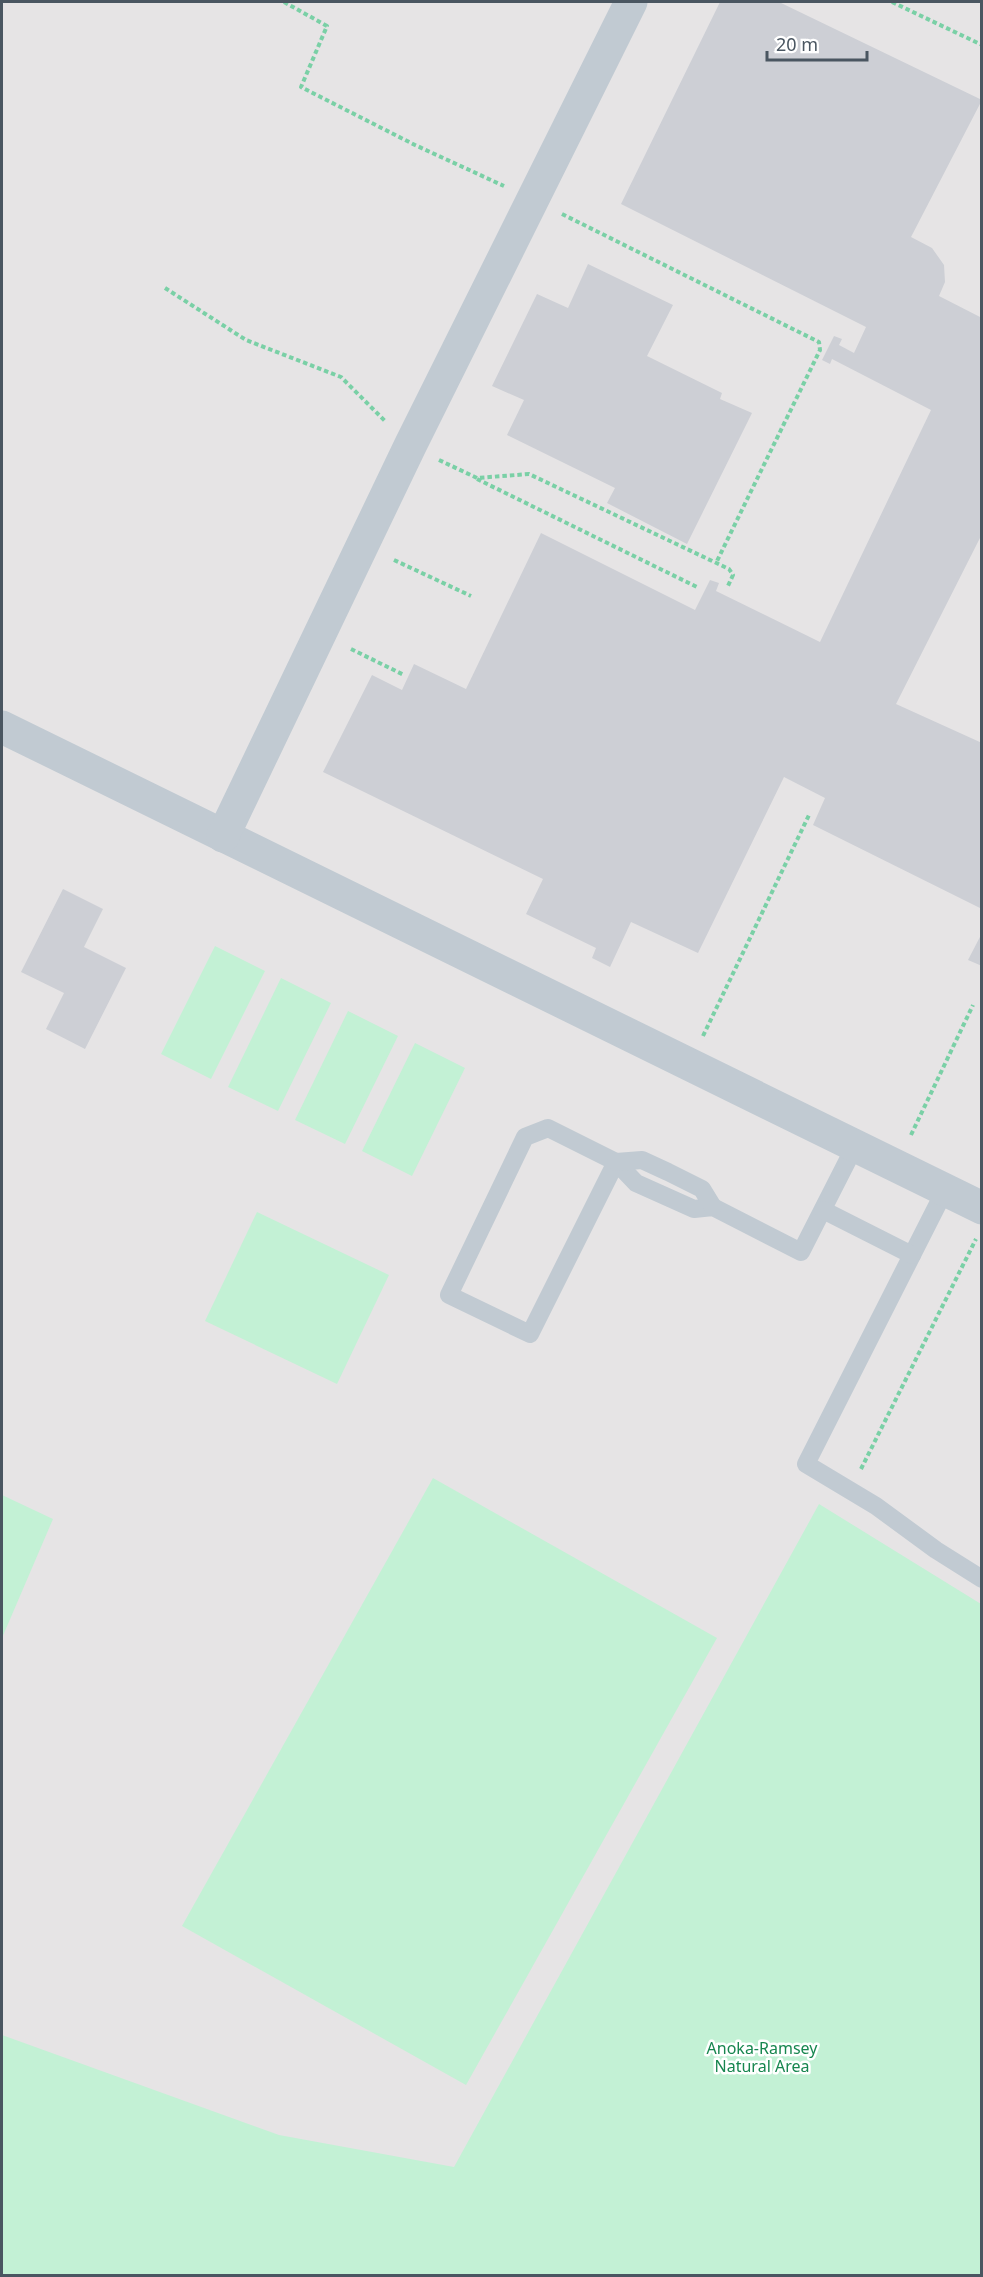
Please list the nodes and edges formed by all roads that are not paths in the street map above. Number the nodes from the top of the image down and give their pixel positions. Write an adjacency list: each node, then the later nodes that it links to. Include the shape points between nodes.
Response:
1 (630, 2): 3 (street, via 545,205)
2 (2, 727): 3 (street)
3 (223, 836): 4 (street)
4 (855, 1146): 6 (street); 7 (lane)
5 (616, 1162): 5 (lane, via 548,1128 525,1137 449,1295 530,1334); 7 (lane, via 636,1183 694,1209 713,1207 801,1252)
6 (945, 1190): 8 (street); 9 (lane)
7 (823, 1210): 9 (lane)
8 (979, 1222)
9 (912, 1255): 10 (lane, via 806,1464)
10 (981, 1579)

